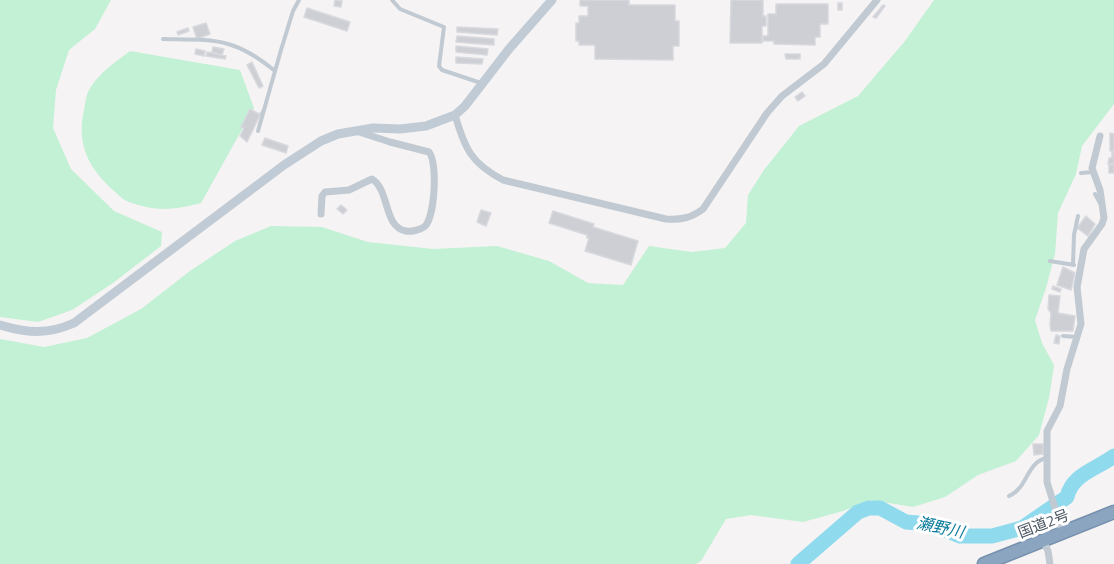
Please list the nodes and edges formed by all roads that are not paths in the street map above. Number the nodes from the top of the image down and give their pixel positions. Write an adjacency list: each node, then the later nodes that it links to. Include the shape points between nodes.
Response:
1 (299, 0): 6 (lane)
2 (392, 0): 7 (lane, via 400,9 444,27 442,70)
3 (552, 0): 7 (street)
4 (877, 0): 8 (street, via 824,64 782,96 767,113 703,209 694,216 666,219 503,180 476,163)
5 (164, 39): 6 (lane, via 210,39 239,46)
6 (275, 71): 10 (lane)
7 (482, 83): 8 (street)
8 (455, 115): 9 (street, via 426,126)
9 (353, 130): 16 (street, via 433,156 429,220 414,231 404,231 395,225 382,189 372,179 349,190 325,192); 20 (street, via 321,141 284,165 74,323 38,332)
10 (258, 131)
11 (1100, 136): 12 (street)
12 (1093, 172): 13 (lane); 15 (street)
13 (1080, 173)
14 (1095, 194): 15 (lane)
15 (1102, 206): 19 (street, via 1102,224)
16 (321, 214)
17 (1078, 216): 19 (lane, via 1074,235)
18 (1050, 261): 19 (lane)
19 (1077, 265): 22 (street, via 1081,324)
20 (0, 325)
21 (1064, 336): 22 (lane)
22 (1078, 337): 23 (street, via 1059,406 1047,431)
23 (1046, 458): 24 (lane, via 1034,463 1019,491); 26 (street, via 1048,489)
24 (1010, 495)
25 (1114, 512): 26 (highway, 国道2号)
26 (1063, 534): 27 (highway, 国道2号)
27 (1044, 542): 28 (highway, 国道2号); 29 (street)
28 (984, 564)
29 (1050, 564)

